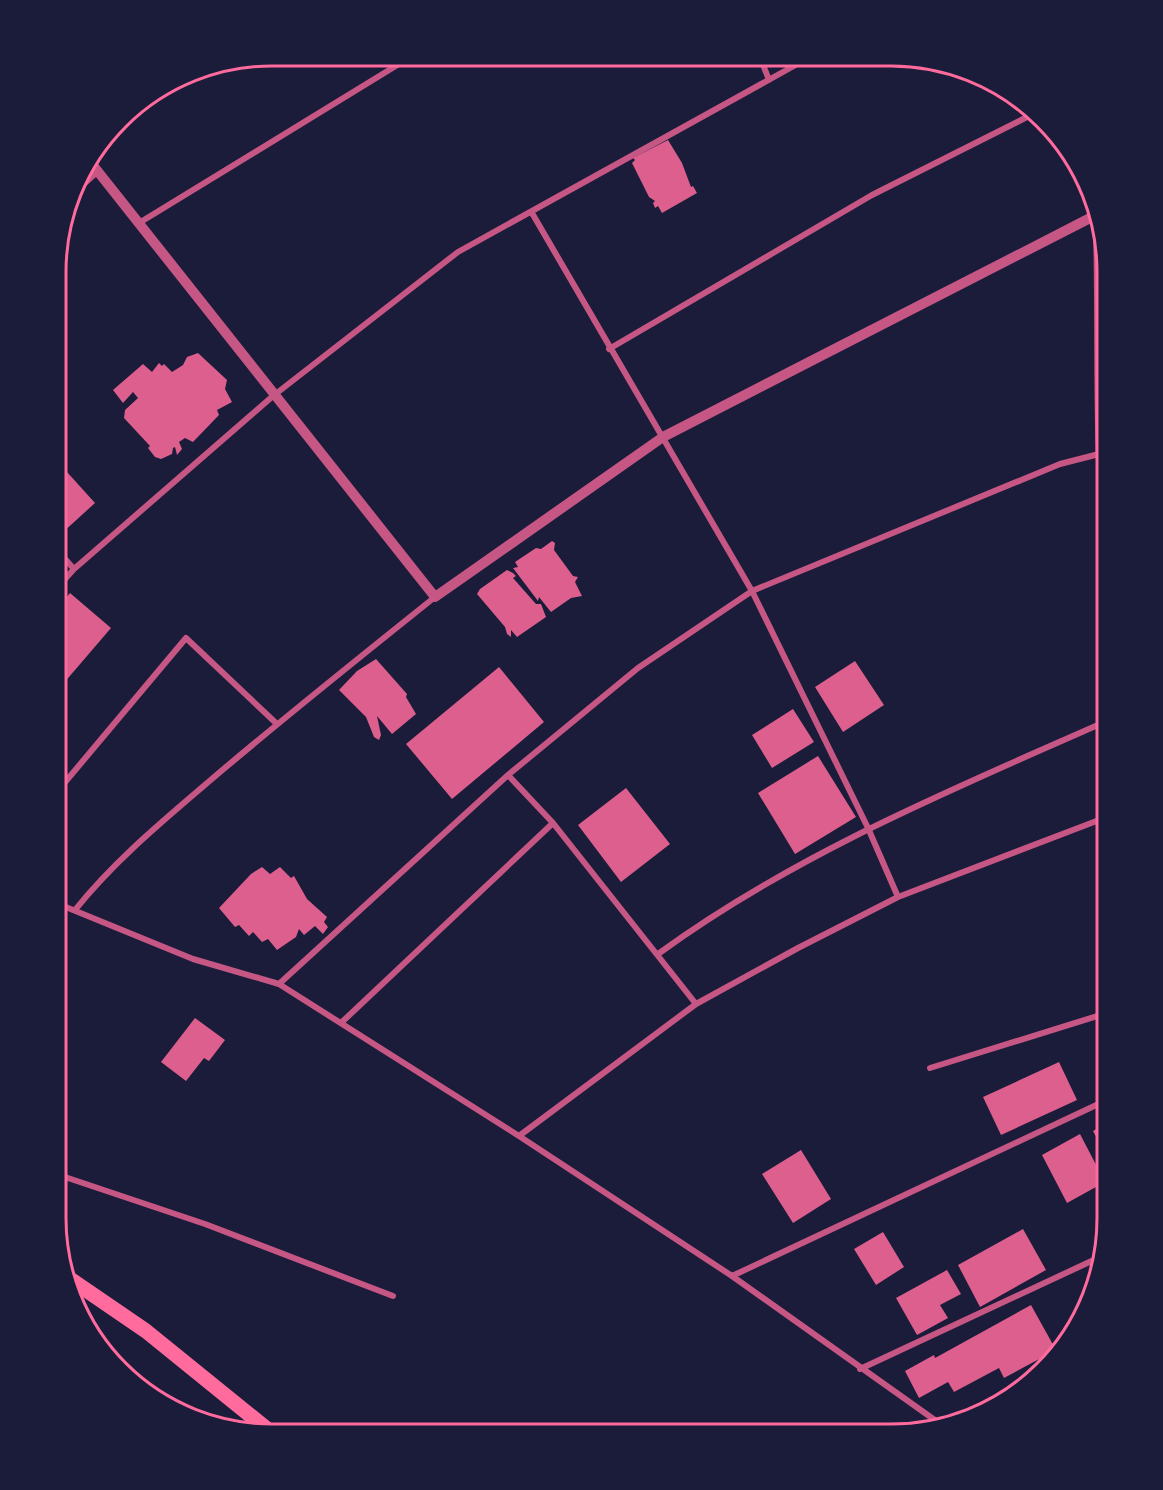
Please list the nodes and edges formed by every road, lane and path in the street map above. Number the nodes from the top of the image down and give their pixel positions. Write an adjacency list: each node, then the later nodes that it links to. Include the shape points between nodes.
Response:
1 (396, 66): 11 (street)
2 (764, 66): 4 (street)
3 (794, 66): 4 (street)
4 (769, 80): 9 (street)
5 (1027, 117): 12 (street, via 872,195)
6 (95, 169): 7 (street)
7 (97, 172): 8 (street); 11 (street)
8 (87, 181)
9 (532, 213): 12 (street); 13 (street, via 458,252)
10 (1090, 218): 14 (street)
11 (139, 223): 13 (street)
12 (609, 349): 14 (street)
13 (273, 396): 17 (street); 20 (street)
14 (663, 437): 19 (street); 20 (street)
15 (1097, 455): 19 (street, via 1060,464)
16 (66, 560): 17 (street)
17 (74, 569): 18 (street)
18 (66, 578)
19 (752, 591): 23 (street, via 638,668); 27 (street)
20 (435, 597): 21 (street)
21 (277, 724): 24 (street, via 186,638); 30 (street, via 102,876)
22 (1097, 725): 27 (street)
23 (508, 775): 26 (street); 32 (street)
24 (66, 781)
25 (1097, 821): 28 (street)
26 (553, 823): 31 (street); 35 (street)
27 (868, 828): 28 (street); 31 (street, via 698,925)
28 (898, 897): 33 (street)
29 (66, 907): 30 (street)
30 (75, 910): 32 (street, via 193,959)
31 (658, 954): 33 (street)
32 (279, 984): 35 (street)
33 (696, 1004): 38 (street)
34 (1097, 1016): 36 (street)
35 (342, 1022): 38 (street)
36 (930, 1068)
37 (1097, 1105): 41 (street)
38 (519, 1136): 41 (street)
39 (66, 1177): 43 (street, via 205,1224)
40 (1092, 1261): 44 (street)
41 (732, 1276): 44 (street)
42 (78, 1284): 46 (main road, via 146,1331)
43 (393, 1296)
44 (860, 1369): 45 (street)
45 (934, 1419)
46 (261, 1424)

